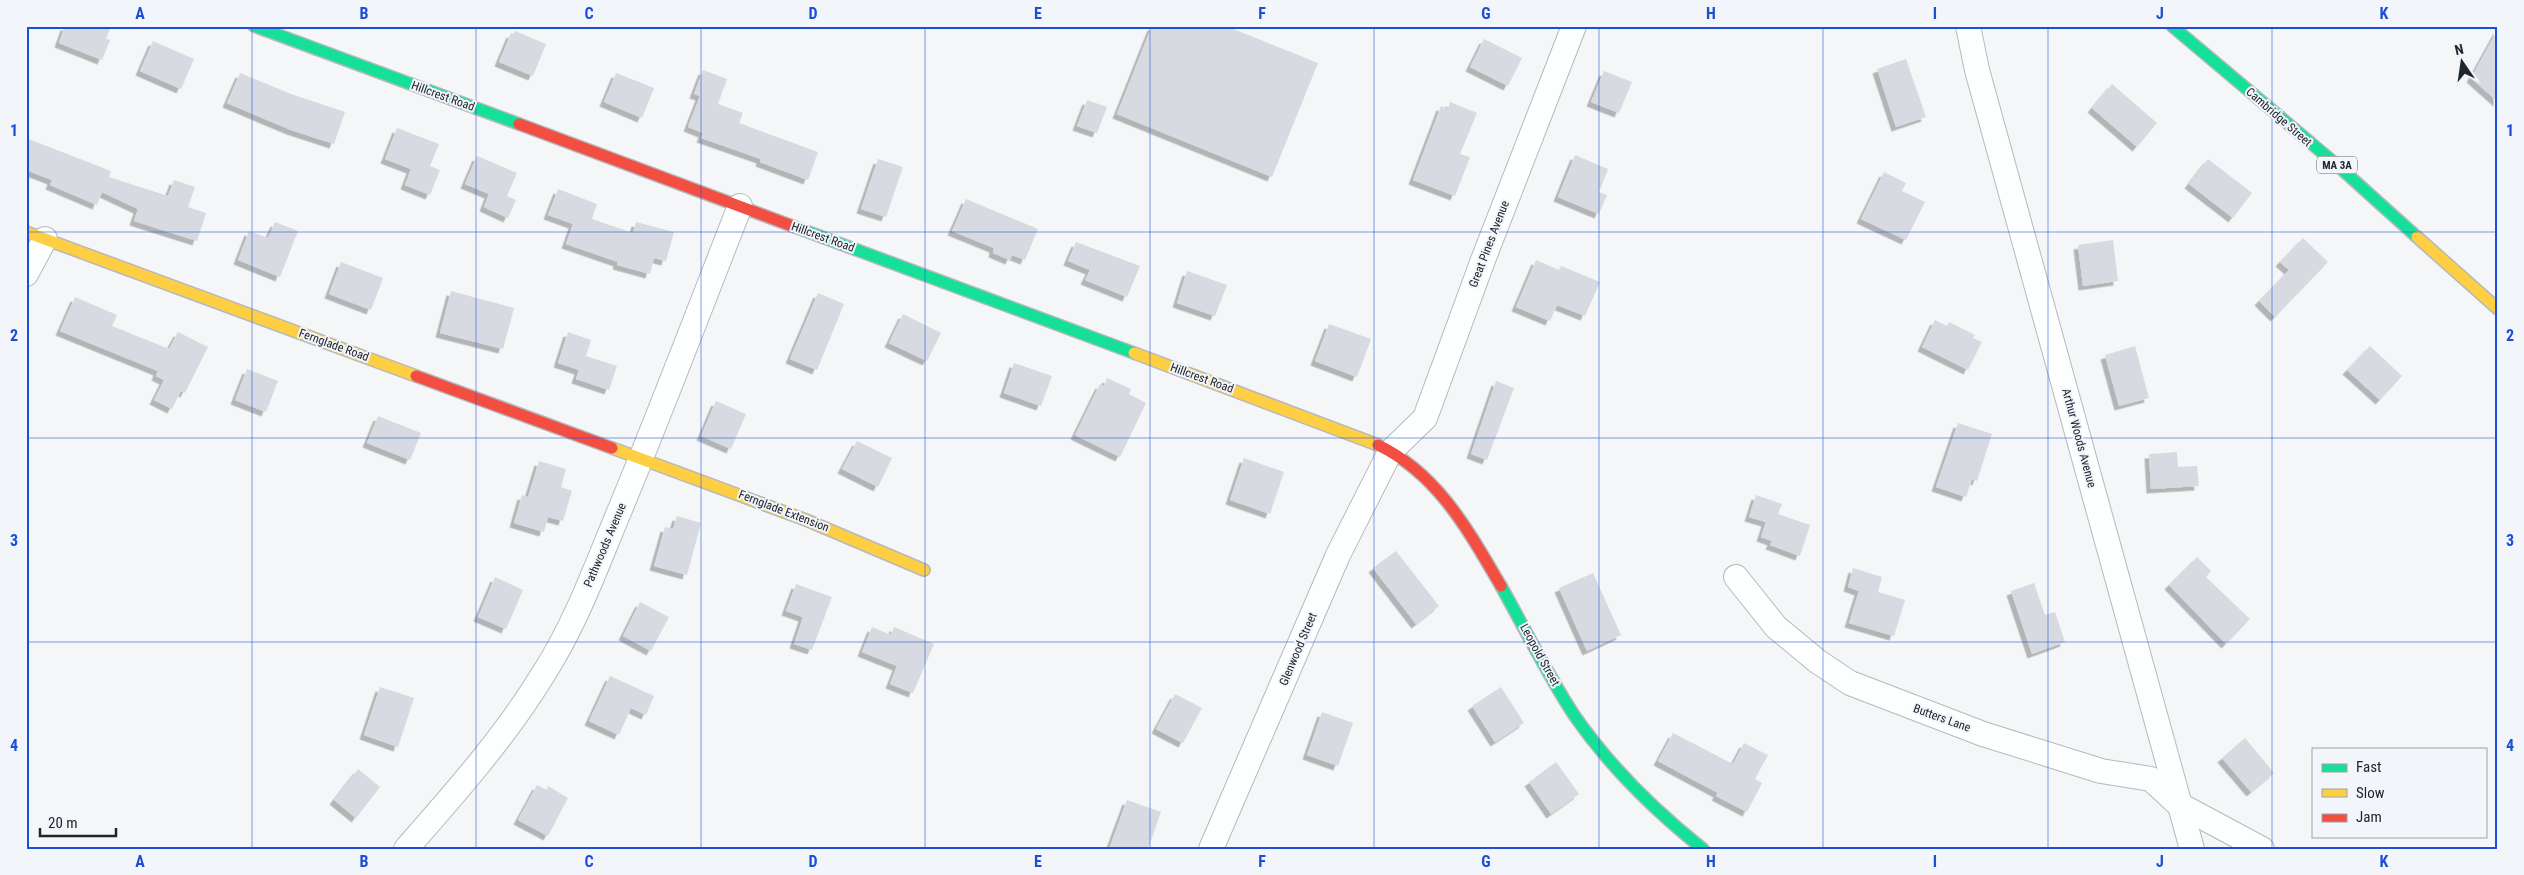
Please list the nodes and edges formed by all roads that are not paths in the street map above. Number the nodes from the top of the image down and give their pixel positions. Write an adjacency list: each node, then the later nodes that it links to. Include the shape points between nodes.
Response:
1 (254, 26): 5 (street, Hillcrest Road)
2 (1574, 26): 9 (street, Great Pines Avenue, via 1424,418)
3 (1968, 26): 13 (street, Arthur Woods Avenue, via 1977,70)
4 (2172, 26): 8 (street, Cambridge Street / MA 3A, via 2337,165)
5 (740, 206): 9 (street, Hillcrest Road, via 1282,408); 10 (street, Pathwoods Avenue)
6 (36, 235): 7 (street); 10 (street, Fernglade Road)
7 (26, 274)
8 (2498, 309)
9 (1390, 452): 15 (street, Glenwood Street, via 1338,555); 16 (street, Leopold Street, via 1418,469 1451,508 1493,569 1560,691 1605,755 1672,826)
10 (641, 459): 11 (street, Fernglade Extension, via 832,529); 14 (street, Pathwoods Avenue, via 576,616 543,675 467,778)
11 (924, 570)
12 (1736, 578): 13 (street, Butters Lane, via 1776,627 1817,662 1850,683 1983,734 2101,771 2151,779)
13 (2178, 804): 17 (street, Arthur Woods Avenue); 18 (street, Butters Lane)
14 (406, 849)
15 (1211, 849)
16 (1703, 849)
17 (2192, 849)
18 (2262, 849)

